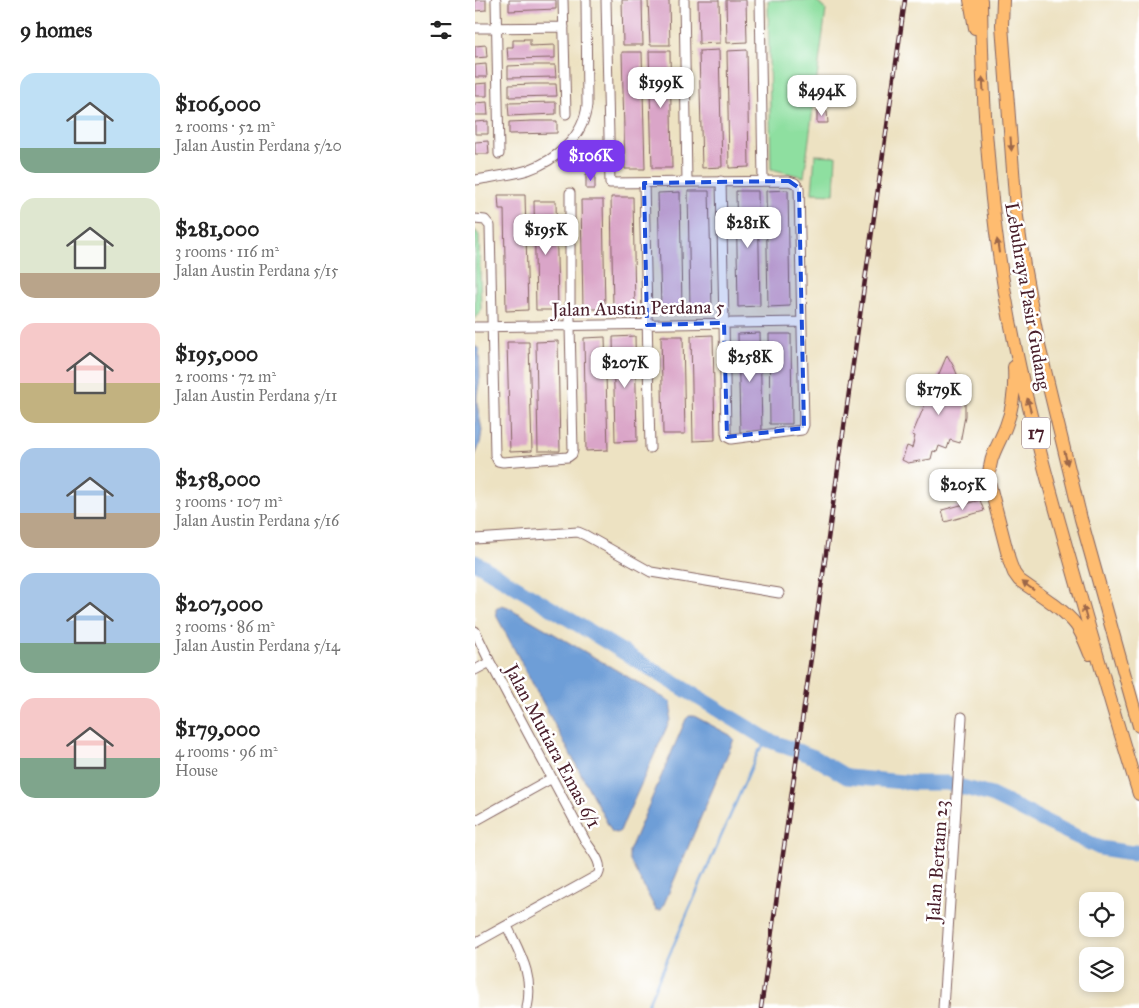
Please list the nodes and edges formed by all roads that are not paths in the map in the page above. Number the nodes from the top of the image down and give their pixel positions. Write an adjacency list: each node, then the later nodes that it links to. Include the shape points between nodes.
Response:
1 (496, 0): 12 (street)
2 (563, 0): 10 (street)
3 (586, 0): 16 (street, via 587,113 582,127 566,147 541,164 528,170)
4 (606, 0): 20 (street, via 610,183)
5 (683, 0): 19 (street)
6 (760, 0): 18 (street)
7 (970, 0): 13 (highway)
8 (981, 0): 13 (highway, Lebuhraya Pasir Gudang / 17)
9 (1003, 0): 38 (highway, Lebuhraya Pasir Gudang / 17, one-way to 38, via 1002,25 1016,210 1024,266 1039,346 1081,520)
10 (564, 27): 12 (street); 14 (street)
11 (475, 28): 12 (street)
12 (497, 28): 15 (street)
13 (981, 62): 29 (highway, Lebuhraya Pasir Gudang / 17, one-way to 13, via 992,202)
14 (566, 114)
15 (499, 154)
16 (475, 180)
17 (721, 181): 18 (street); 19 (street); 24 (street)
18 (763, 181): 23 (street, via 789,181 799,188)
19 (687, 182): 20 (street)
20 (644, 183): 25 (street)
21 (570, 193): 26 (street)
22 (475, 219): 28 (street, via 485,220 490,226)
23 (801, 322): 24 (street, Jalan Austin Perdana 5); 24 (street, via 804,428 731,439 725,433)
24 (725, 323): 25 (street, Jalan Austin Perdana 5)
25 (647, 325): 26 (street, Jalan Austin Perdana 5); 30 (street)
26 (570, 326): 28 (street, Jalan Austin Perdana 5); 28 (street, via 572,454 568,457 503,462 495,454)
27 (475, 327): 28 (street, Jalan Austin Perdana 5)
28 (493, 327)
29 (1013, 340): 37 (highway, Lebuhraya Pasir Gudang / 17, one-way to 29, via 1060,525); 37 (highway, one-way to 29, via 1077,626 1068,615 1019,580 1010,563 989,471 990,460 1011,410 1015,372)
30 (650, 448)
31 (475, 540): 32 (street, via 578,532 651,572)
32 (779, 594)
33 (475, 631): 34 (street, Jalan Mutiara Emas 6/1)
34 (490, 662): 35 (street); 39 (street, Jalan Mutiara Emas 6/1)
35 (475, 670)
36 (962, 717): 45 (street, Jalan Bertam 23)
37 (1118, 726): 40 (highway, Lebuhraya Pasir Gudang / 17)
38 (1139, 726)
39 (552, 778): 41 (street); 42 (street, Jalan Mutiara Emas 6/1, via 600,871)
40 (1139, 794)
41 (475, 821)
42 (507, 926): 43 (street); 44 (street, via 528,975)
43 (475, 943)
44 (527, 1008)
45 (943, 1008)

